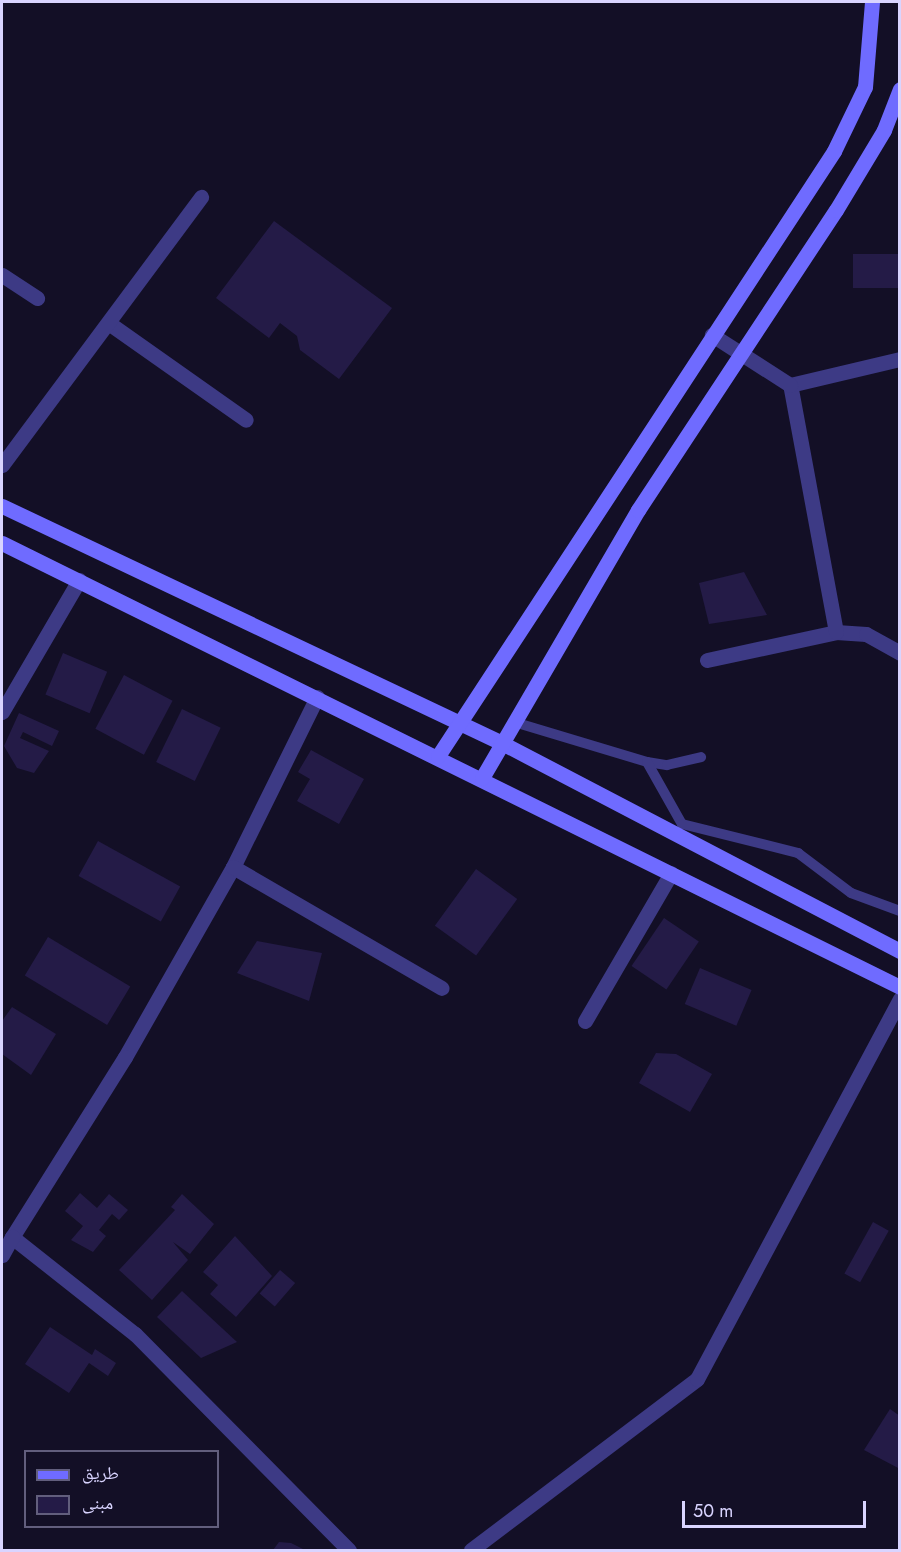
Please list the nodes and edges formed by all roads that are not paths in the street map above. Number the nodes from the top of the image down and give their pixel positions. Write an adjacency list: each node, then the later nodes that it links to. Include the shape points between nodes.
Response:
1 (872, 2): 7 (main road, via 865,87 850,123)
2 (900, 89): 8 (main road, via 884,130)
3 (201, 198): 6 (street)
4 (2, 275): 5 (street)
5 (37, 298)
6 (110, 324): 11 (street); 12 (street)
7 (712, 335): 8 (street); 22 (main road)
8 (743, 356): 10 (street); 21 (main road, via 638,510)
9 (900, 359): 10 (street)
10 (790, 385): 16 (street)
11 (246, 420)
12 (2, 465)
13 (2, 506): 22 (main road)
14 (2, 543): 15 (main road)
15 (79, 580): 19 (main road); 20 (street)
16 (836, 632): 17 (street, via 866,634); 18 (street)
17 (900, 653)
18 (707, 660)
19 (317, 697): 24 (main road); 28 (street)
20 (2, 712)
21 (514, 722): 23 (main road); 26 (lane)
22 (460, 723): 23 (main road); 24 (main road)
23 (502, 743): 27 (main road); 31 (main road)
24 (438, 756): 27 (main road)
25 (701, 758): 26 (lane, via 666,765)
26 (647, 762): 30 (lane, via 682,824 798,853 851,892)
27 (482, 778): 29 (main road)
28 (233, 867): 33 (street); 36 (street, via 125,1057)
29 (671, 873): 32 (main road); 35 (street)
30 (900, 910)
31 (900, 951)
32 (900, 987)
33 (442, 988)
34 (900, 999): 39 (street, via 697,1379)
35 (585, 1021)
36 (12, 1237): 37 (street); 38 (street, via 135,1334)
37 (2, 1255)
38 (349, 1551)
39 (471, 1551)

